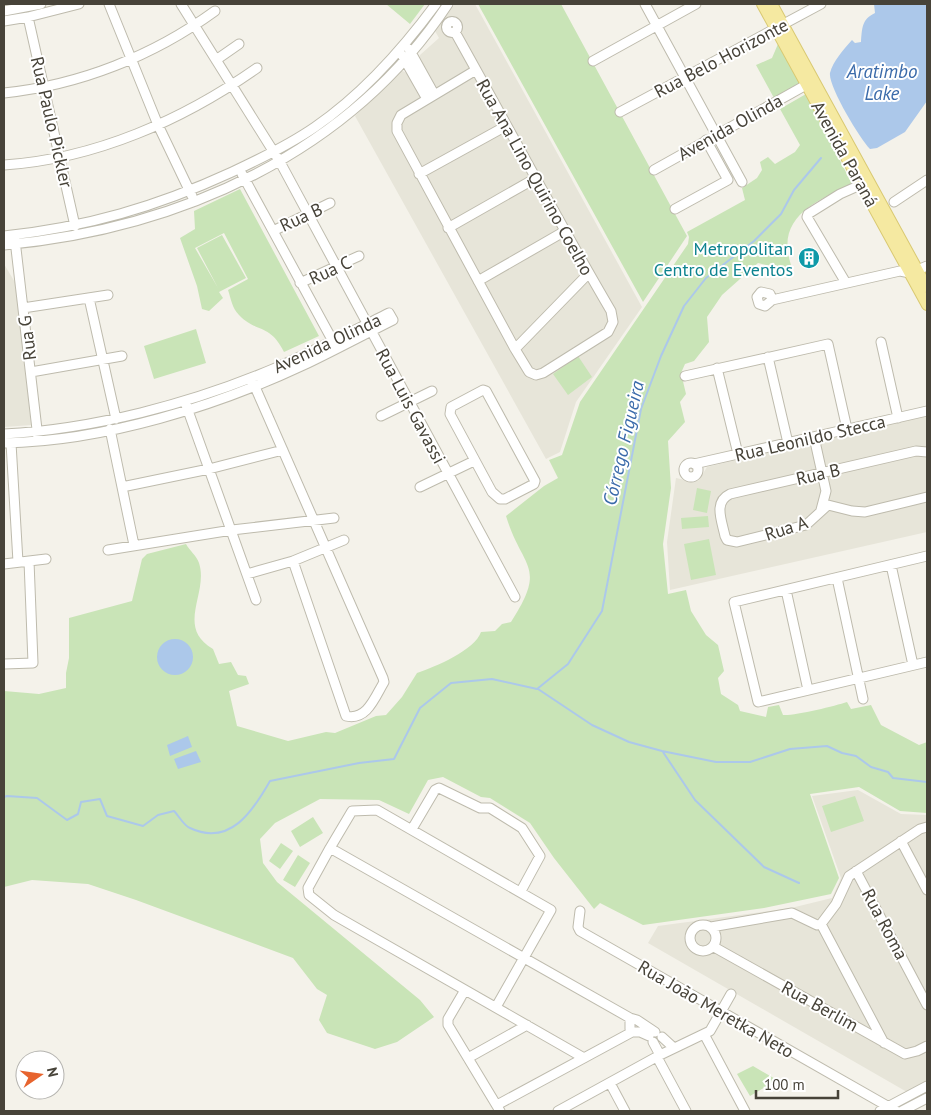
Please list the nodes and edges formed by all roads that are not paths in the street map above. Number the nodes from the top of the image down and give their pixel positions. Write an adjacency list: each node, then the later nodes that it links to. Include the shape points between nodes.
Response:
1 (42, 4): 12 (street)
2 (79, 4): 15 (street)
3 (109, 4): 24 (street)
4 (181, 4): 17 (street)
5 (436, 4): 22 (street)
6 (448, 4): 23 (street)
7 (645, 4): 18 (street)
8 (696, 4): 18 (street)
9 (762, 4): 19 (main road, Avenida Paraná)
10 (772, 4): 19 (main road, Avenida Paraná)
11 (821, 4): 19 (street, Rua Belo Horizonte)
12 (14, 6): 13 (street)
13 (4, 11)
14 (215, 11): 17 (street)
15 (28, 17): 16 (street); 32 (street, Rua Paulo Pickler)
16 (4, 21)
17 (195, 26): 24 (street); 25 (street)
18 (657, 26): 26 (street); 29 (street)
19 (779, 26): 29 (street, Rua Belo Horizonte); 30 (main road, Avenida Paraná); 51 (main road, Avenida Paraná)
20 (454, 32): 28 (street, Rua Ana Lino Quirino Coelho)
21 (239, 44): 25 (street)
22 (402, 47): 23 (street); 40 (street, via 337,110)
23 (409, 55): 34 (street); 42 (street, via 376,90 333,126)
24 (132, 59): 32 (street, via 102,71); 36 (street)
25 (216, 60): 31 (street)
26 (593, 61)
27 (257, 68): 31 (street)
28 (476, 70): 34 (street); 37 (street, Rua Ana Lino Quirino Coelho)
29 (685, 77): 35 (street, Rua Belo Horizonte); 38 (street)
30 (806, 84): 38 (street, Avenida Olinda); 51 (main road, Avenida Paraná)
31 (232, 85): 36 (street); 40 (street)
32 (44, 86): 33 (street); 41 (street, Rua Paulo Pickler)
33 (4, 93)
34 (431, 97): 46 (street, via 401,115 397,123 397,131)
35 (620, 112)
36 (158, 125): 41 (street); 52 (street)
37 (506, 126): 46 (street); 47 (street, Rua Ana Lino Quirino Coelho)
38 (716, 134): 39 (street, Avenida Olinda); 50 (street)
39 (706, 140): 45 (street, Avenida Olinda); 56 (street, via 728,180)
40 (274, 152): 42 (street, Rua Luis Gavassi); 44 (street)
41 (60, 156): 43 (street); 58 (street, Rua Paulo Pickler)
42 (280, 162): 48 (street); 57 (street, Rua Luis Gavassi)
43 (4, 164)
44 (239, 168): 48 (street); 52 (street)
45 (654, 170)
46 (419, 174): 59 (street)
47 (536, 178): 59 (street); 61 (street, Rua Ana Lino Quirino Coelho)
48 (244, 179): 53 (street); 60 (street)
49 (927, 180): 54 (street)
50 (742, 182)
51 (865, 183): 67 (main road, Avenida Paraná); 70 (street, via 840,194 808,214 807,218)
52 (190, 191): 53 (street); 58 (street, via 134,211)
53 (194, 202): 63 (street, via 130,223 55,240)
54 (894, 202)
55 (330, 204): 57 (street, Rua B)
56 (675, 209)
57 (308, 215): 60 (street, Rua B); 66 (street, Rua Luis Gavassi)
58 (75, 226): 63 (street)
59 (448, 228): 69 (street)
60 (273, 231): 71 (street)
61 (565, 231): 68 (street, Rua Ana Lino Quirino Coelho); 69 (street)
62 (4, 236): 63 (street)
63 (15, 240): 64 (street); 77 (street, Rua G)
64 (4, 245)
65 (359, 256): 66 (street, Rua C)
66 (336, 266): 71 (street, Rua C); 78 (street, Rua Luis Gavassi)
67 (918, 270): 70 (street); 72 (main road, Avenida Paraná); 76 (main road, Avenida Paraná)
68 (589, 273): 81 (street); 81 (street, Rua Ana Lino Quirino Coelho, via 611,311 613,322 608,332 536,375 529,372)
69 (478, 281): 81 (street)
70 (846, 283): 75 (street)
71 (300, 284): 80 (street)
72 (927, 288)
73 (108, 295): 74 (street)
74 (89, 298): 77 (street); 84 (street)
75 (772, 300)
76 (927, 304)
77 (23, 308): 86 (street, Rua G)
78 (369, 328): 80 (street, Avenida Olinda); 91 (street, Rua Luis Gavassi)
79 (881, 342): 96 (street)
80 (335, 344): 88 (street, Avenida Olinda, via 308,363)
81 (515, 349)
82 (122, 356): 84 (street)
83 (768, 358): 85 (street); 99 (street, via 828,344); 104 (street)
84 (102, 360): 86 (street); 97 (street)
85 (717, 368): 87 (street); 107 (street)
86 (31, 372): 101 (street, Rua G)
87 (686, 376)
88 (253, 382): 90 (street, Avenida Olinda); 92 (street, Avenida Olinda); 105 (street)
89 (432, 391): 91 (street)
90 (184, 399): 92 (street); 94 (street, Avenida Olinda)
91 (409, 402): 95 (street); 111 (street, Rua Luis Gavassi)
92 (188, 410): 94 (street, Avenida Olinda); 110 (street)
93 (927, 411): 96 (street, Rua Leonildo Stecca)
94 (147, 415): 97 (street, Avenida Olinda); 98 (street, Avenida Olinda)
95 (381, 416)
96 (898, 418): 99 (street, Rua Leonildo Stecca)
97 (116, 419): 101 (street, Avenida Olinda)
98 (110, 429): 101 (street, Avenida Olinda); 114 (street)
99 (847, 429): 102 (street, Rua Leonildo Stecca)
100 (4, 434): 101 (street, Avenida Olinda)
101 (38, 437): 103 (street, Avenida Olinda)
102 (814, 437): 104 (street, Rua Leonildo Stecca); 112 (street)
103 (7, 443): 131 (street)
104 (788, 443): 107 (street, Rua Leonildo Stecca)
105 (283, 450): 110 (street); 121 (street)
106 (927, 452): 112 (street, Rua B, via 916,451)
107 (738, 454): 109 (street, Rua Leonildo Stecca)
108 (474, 461): 108 (street, via 492,492 500,499 511,497 534,484 534,477 483,390 450,411); 111 (street)
109 (695, 467)
110 (209, 469): 114 (street); 122 (street)
111 (448, 473): 113 (street); 137 (street, Rua Luis Gavassi)
112 (822, 473): 115 (street); 118 (street, Rua B, via 730,494 722,500)
113 (420, 486)
114 (122, 487): 124 (street)
115 (826, 491): 117 (street); 119 (street)
116 (927, 497): 117 (street, Rua A, via 865,512)
117 (840, 506): 119 (street, Rua A, via 828,505)
118 (719, 510): 119 (street, Rua A, via 724,536 734,542 806,525)
119 (821, 510)
120 (334, 518): 121 (street)
121 (313, 520): 122 (street); 125 (street)
122 (232, 530): 124 (street); 134 (street)
123 (344, 540): 125 (street)
124 (134, 545): 126 (street)
125 (326, 549): 130 (street); 130 (street, via 384,682 365,712 346,716)
126 (108, 550)
127 (927, 556): 133 (street)
128 (46, 559): 129 (street)
129 (29, 561): 131 (street); 140 (street, via 34,663)
130 (293, 561): 134 (street)
131 (18, 562): 132 (street)
132 (4, 564)
133 (891, 565): 135 (street); 141 (street)
134 (247, 574): 138 (street)
135 (837, 578): 136 (street); 142 (street)
136 (786, 590): 143 (street); 143 (street, via 734,602 758,702)
137 (515, 597)
138 (256, 600)
139 (927, 662): 141 (street)
140 (4, 664)
141 (913, 665): 142 (street)
142 (859, 678): 143 (street); 144 (street)
143 (808, 690)
144 (863, 699)
145 (927, 827): 147 (street)
146 (412, 829): 148 (street, via 377,810 352,811); 151 (street); 151 (street, via 439,788 480,808 490,808 522,828 539,852 539,860)
147 (901, 841): 149 (street); 150 (street)
148 (330, 848): 156 (street); 157 (street, via 308,888 310,896 334,915)
149 (856, 870): 153 (street, via 849,876 836,904); 159 (street, Rua Roma)
150 (927, 890)
151 (521, 891): 156 (street, via 551,910)
152 (580, 911): 161 (street, Rua João Meretka Neto, via 580,931)
153 (821, 924): 154 (street, via 792,913); 167 (street)
154 (711, 927): 155 (street, via 717,936); 155 (street, via 697,926 691,934 691,943 701,952)
155 (714, 947): 167 (street, Rua Berlim)
156 (524, 959): 160 (street); 162 (street)
157 (465, 990): 160 (street); 171 (street, via 448,1019 448,1025)
158 (731, 994): 161 (street)
159 (927, 1004)
160 (496, 1007): 163 (street)
161 (722, 1012): 165 (street, via 710,1031); 177 (street, Rua João Meretka Neto)
162 (630, 1018): 164 (street); 166 (street)
163 (527, 1025): 171 (street); 172 (street)
164 (632, 1032): 166 (street); 172 (street)
165 (704, 1034): 169 (street); 181 (street)
166 (652, 1035): 169 (street); 170 (street)
167 (884, 1042): 168 (street, Rua Berlim, via 905,1054)
168 (927, 1046)
169 (674, 1048): 170 (street)
170 (658, 1056): 173 (street); 180 (street)
171 (468, 1058): 176 (street)
172 (584, 1058): 176 (street)
173 (610, 1083): 178 (street); 179 (street)
174 (927, 1086): 177 (street)
175 (927, 1098): 182 (street)
176 (498, 1108)
177 (888, 1110)
178 (560, 1111)
179 (625, 1111)
180 (686, 1111)
181 (745, 1111)
182 (902, 1111)

